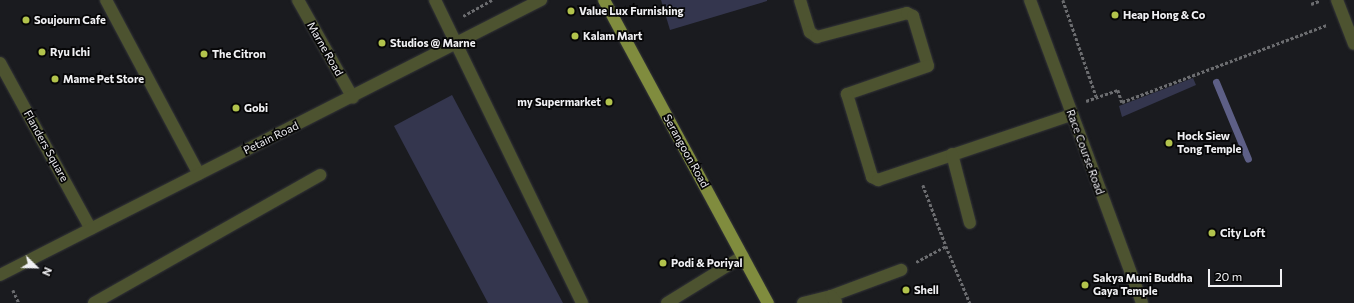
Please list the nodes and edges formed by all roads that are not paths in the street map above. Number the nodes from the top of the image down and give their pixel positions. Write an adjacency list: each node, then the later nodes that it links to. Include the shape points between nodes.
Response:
1 (106, 0): 15 (street)
2 (298, 0): 12 (street, Marne Road)
3 (435, 0): 9 (street)
4 (541, 0): 9 (street, Petain Road)
5 (604, 0): 19 (main road, Serangoon Road)
6 (800, 0): 14 (street, via 810,32 817,37 908,13 913,16 928,66 848,92 846,98 872,177 878,180)
7 (1030, 0): 13 (street, Race Course Road)
8 (1337, 0): 10 (street)
9 (459, 42): 12 (street, Petain Road); 24 (street)
10 (1354, 44)
11 (0, 63): 18 (street, Flanders Square)
12 (353, 98): 15 (street, Petain Road)
13 (1070, 111): 14 (street); 28 (street, Race Course Road)
14 (952, 154): 17 (street)
15 (199, 174): 18 (street, Petain Road)
16 (320, 175): 23 (street)
17 (970, 223)
18 (91, 230): 21 (street, Petain Road)
19 (743, 256): 25 (street); 26 (main road, Serangoon Road)
20 (901, 270): 22 (street)
21 (0, 276)
22 (834, 300): 27 (street)
23 (94, 303)
24 (582, 303)
25 (666, 303)
26 (768, 303)
27 (803, 303)
28 (1142, 303)

